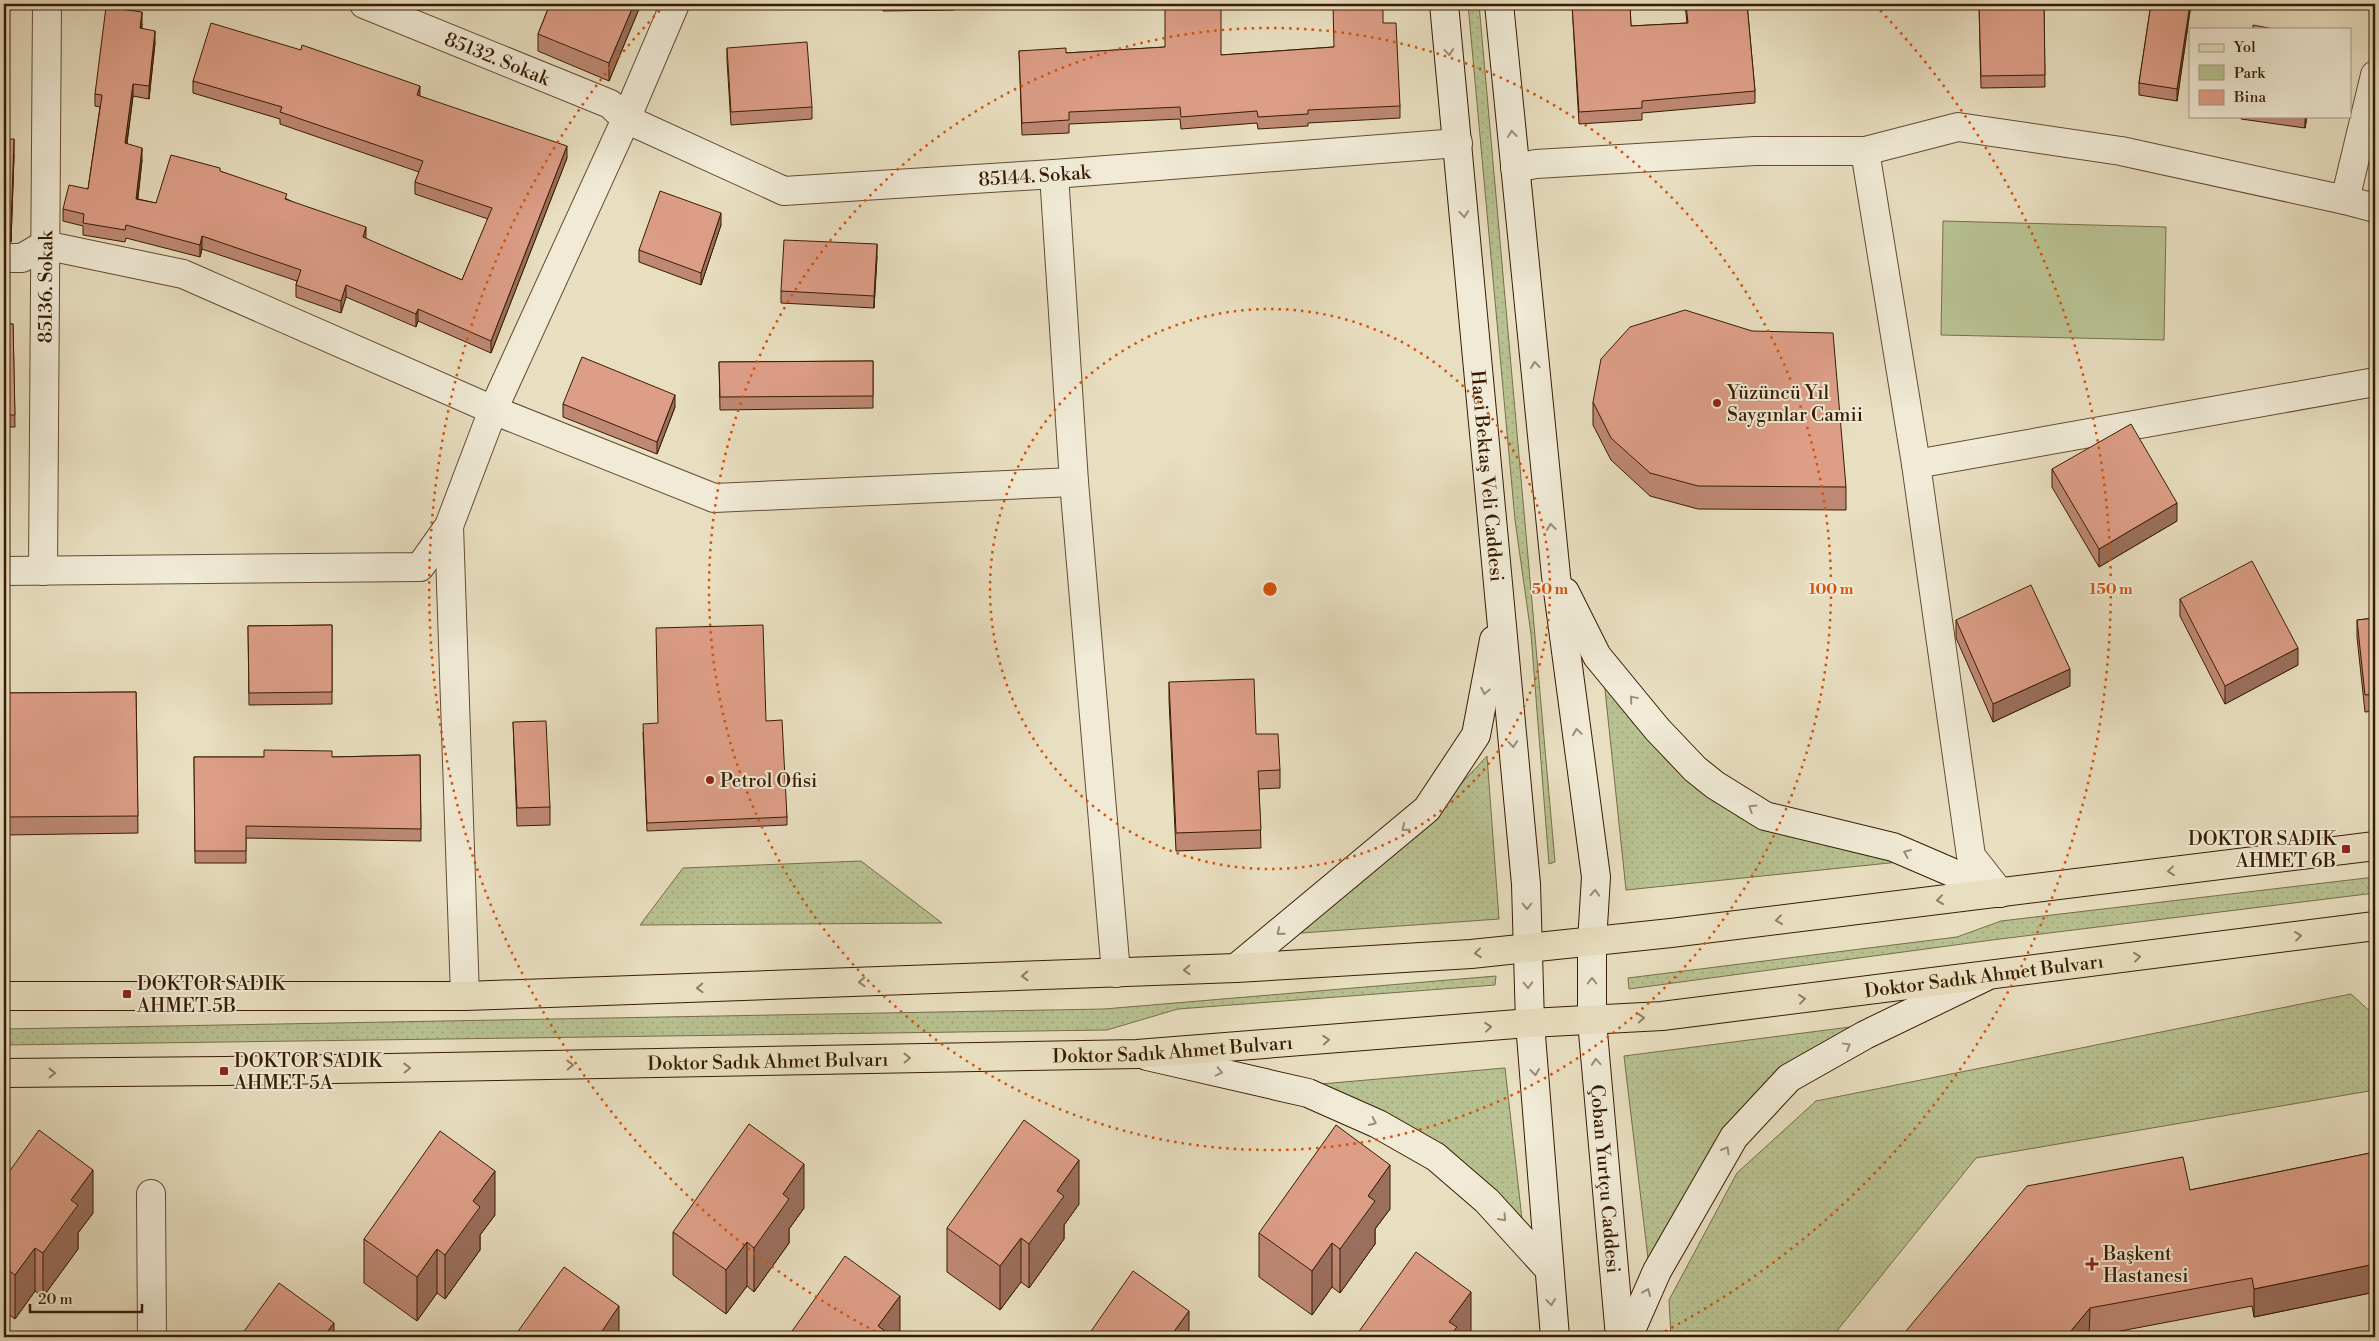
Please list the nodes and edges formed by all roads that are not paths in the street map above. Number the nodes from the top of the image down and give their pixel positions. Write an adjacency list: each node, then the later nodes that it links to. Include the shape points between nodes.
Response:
1 (47, 4): 14 (street, 85136. Sokak)
2 (364, 4): 7 (street, 85132. Sokak, via 610,104)
3 (675, 4): 7 (street)
4 (1444, 4): 8 (street, Haci Bektaş Veli Caddesi, one-way to 8)
5 (1499, 4): 10 (street, one-way to 5)
6 (2375, 75): 12 (street)
7 (626, 119): 11 (street, 85144. Sokak, via 784,191); 17 (street)
8 (1458, 143): 11 (street, 85144. Sokak); 24 (street, Haci Bektaş Veli Caddesi, one-way to 24)
9 (1865, 151): 10 (street, via 1755,152 1536,164); 12 (street, via 1958,127 2121,151); 18 (street)
10 (1515, 168): 23 (street, one-way to 10)
11 (1054, 174): 19 (street)
12 (2345, 200): 13 (street)
13 (2375, 208)
14 (44, 246): 15 (street, via 22,258); 17 (street, via 183,274); 22 (street, 85136. Sokak)
15 (4, 258)
16 (2375, 382): 18 (street)
17 (493, 410): 19 (street, via 714,498); 20 (street)
18 (1916, 464): 26 (street, via 1971,856)
19 (1074, 482): 31 (street)
20 (450, 526): 22 (street, via 420,567); 34 (street)
21 (4, 571): 22 (street)
22 (43, 571)
23 (1556, 576): 26 (street, one-way to 23, via 1893,847 1765,816 1715,785 1695,769 1658,729 1597,656); 28 (street, one-way to 23, via 1596,877)
24 (1500, 609): 29 (street, Haci Bektaş Veli Caddesi, one-way to 29, via 1526,884); 30 (street, one-way to 30, via 1476,736 1427,809)
25 (2375, 846): 26 (main road, one-way to 26)
26 (2000, 893): 28 (main road, one-way to 28)
27 (2375, 926): 32 (main road, Doktor Sadık Ahmet Bulvarı, one-way to 27)
28 (1592, 942): 29 (main road); 35 (street, Çoban Yurtçu Caddesi, one-way to 28)
29 (1527, 948): 30 (main road, one-way to 30); 36 (street, Haci Bektaş Veli Caddesi, one-way to 36)
30 (1236, 968): 31 (main road, one-way to 31)
31 (1116, 973): 34 (main road, one-way to 34)
32 (1986, 976): 35 (main road, Doktor Sadık Ahmet Bulvarı, one-way to 32, via 1662,1016); 44 (street, one-way to 32, via 1656,1271 1734,1136 1789,1078 1865,1035)
33 (4, 996): 34 (main road)
34 (466, 996)
35 (1592, 1021): 36 (main road, Doktor Sadık Ahmet Bulvarı); 43 (street, Çoban Yurtçu Caddesi, one-way to 35)
36 (1530, 1023): 37 (main road, Doktor Sadık Ahmet Bulvarı, one-way to 36); 40 (street, one-way to 40)
37 (1138, 1054): 38 (main road, Doktor Sadık Ahmet Bulvarı, one-way to 37); 40 (street, one-way to 40, via 1308,1093 1378,1124 1436,1157 1487,1201)
38 (4, 1073)
39 (151, 1194): 41 (street)
40 (1548, 1268): 42 (street, one-way to 42)
41 (152, 1337)
42 (1555, 1337)
43 (1620, 1337)
44 (1628, 1337)

